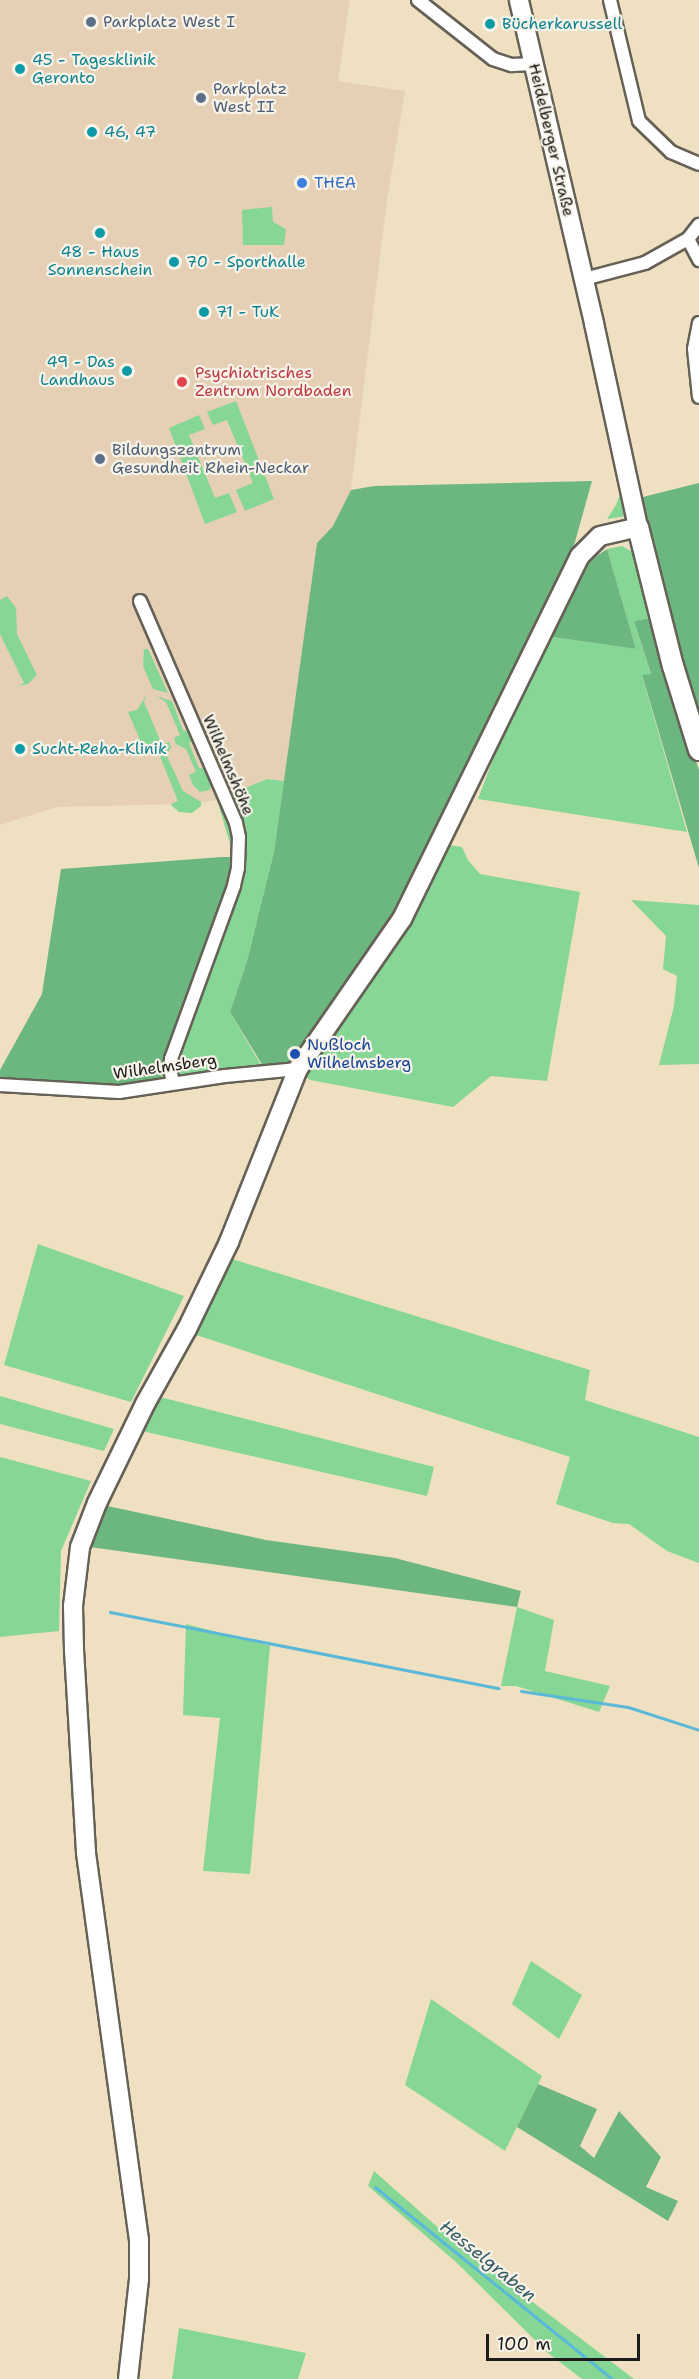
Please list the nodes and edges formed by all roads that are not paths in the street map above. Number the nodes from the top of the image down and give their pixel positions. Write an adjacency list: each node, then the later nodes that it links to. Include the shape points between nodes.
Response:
1 (418, 0): 4 (street, via 493,59 512,65)
2 (519, 0): 4 (main road, Heidelberger Straße)
3 (610, 0): 5 (street, via 639,121 671,152)
4 (533, 64): 9 (main road, Heidelberger Straße)
5 (699, 164)
6 (699, 225): 7 (street)
7 (688, 239): 8 (street); 9 (street, via 645,263)
8 (699, 260)
9 (584, 279): 12 (main road, Heidelberger Straße)
10 (699, 323): 11 (street, via 694,349)
11 (699, 397)
12 (638, 527): 14 (main road); 15 (main road, via 600,536 580,556 402,919)
13 (140, 601): 16 (street, Wilhelmshöhe, via 237,830 238,868 222,927 171,1059)
14 (699, 750)
15 (298, 1069): 16 (street, Wilhelmsberg); 18 (main road, via 229,1242 135,1424 80,1547 73,1606 86,1852 139,2240 139,2279)
16 (172, 1083): 17 (street, Wilhelmsberg, via 119,1092)
17 (0, 1085)
18 (128, 2379)

